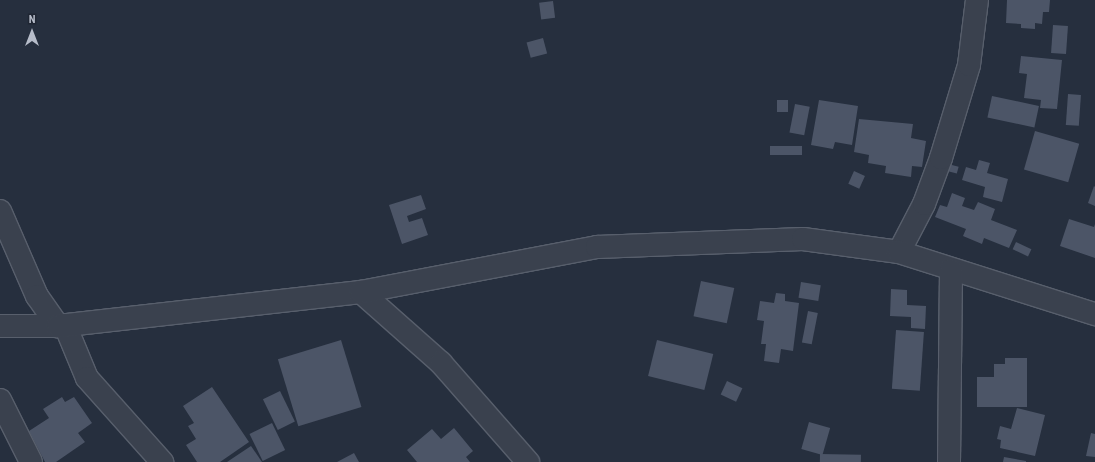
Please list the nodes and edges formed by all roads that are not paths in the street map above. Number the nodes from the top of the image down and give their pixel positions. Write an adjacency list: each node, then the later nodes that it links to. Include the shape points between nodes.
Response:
1 (977, 0): 3 (street, via 969,65 941,158 924,204)
2 (0, 211): 8 (street, via 37,296)
3 (899, 252): 4 (street); 5 (street, via 803,239 597,247)
4 (951, 270): 6 (street); 13 (street)
5 (360, 292): 8 (street); 12 (street, via 441,363)
6 (1095, 314)
7 (0, 326): 8 (street)
8 (62, 326): 11 (street, via 87,378)
9 (0, 400): 10 (street)
10 (31, 462)
11 (162, 462)
12 (528, 462)
13 (949, 462)

